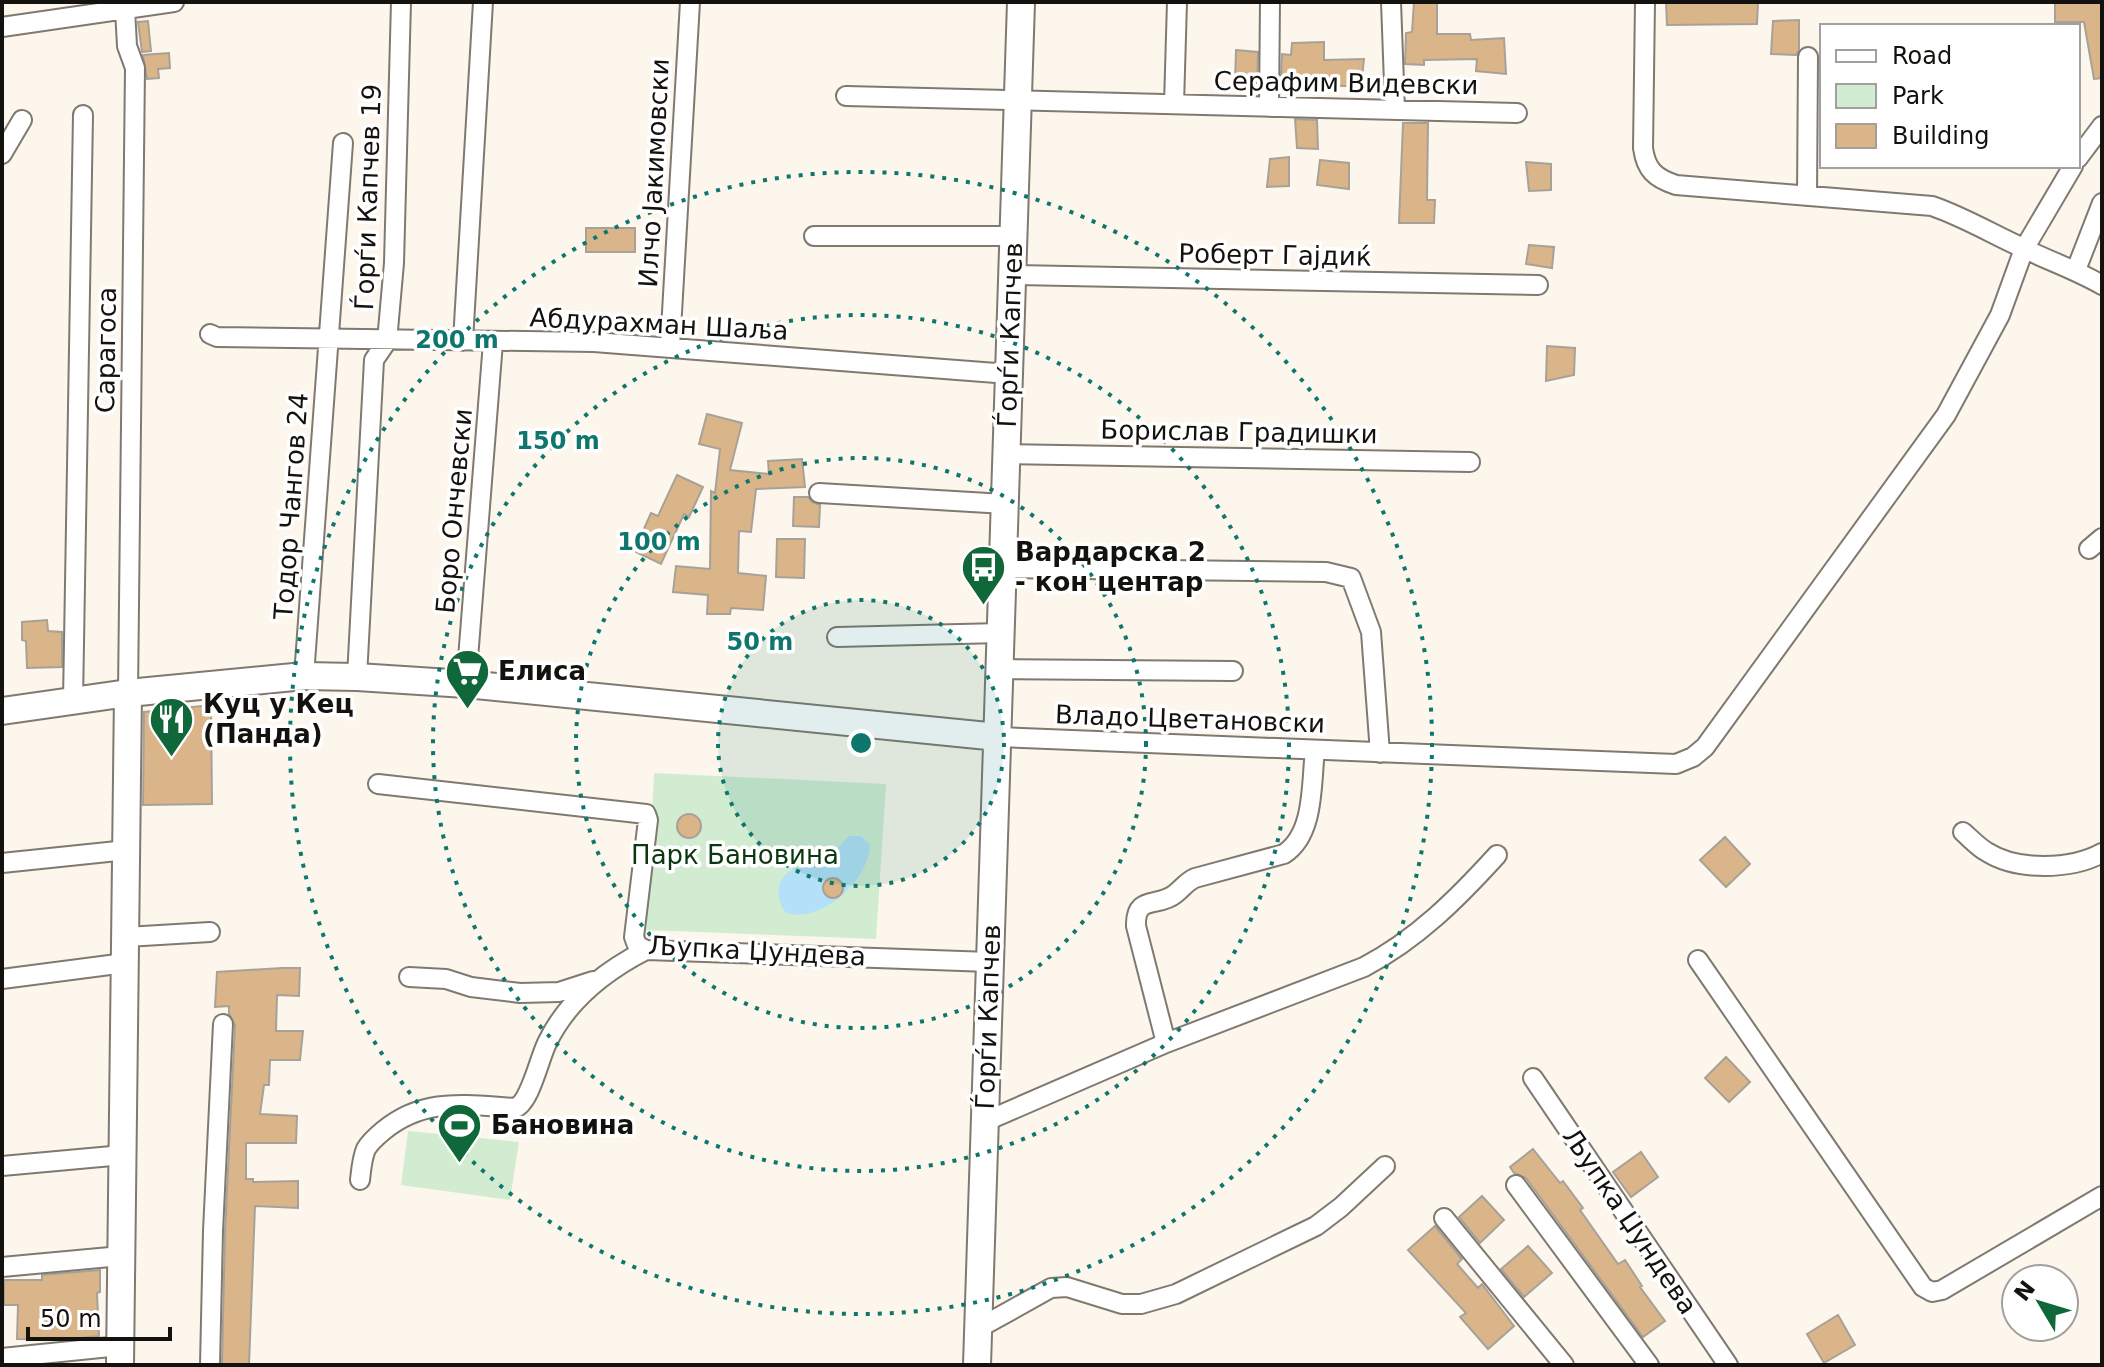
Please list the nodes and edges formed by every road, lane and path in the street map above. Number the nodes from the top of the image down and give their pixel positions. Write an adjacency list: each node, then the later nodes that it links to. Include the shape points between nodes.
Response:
1 (174, 2): 10 (street)
2 (401, 2): 37 (street, Ѓорѓи Капчев 19)
3 (483, 2): 38 (street)
4 (690, 2): 40 (street, Илчо Јакимовски)
5 (1021, 2): 14 (street, Ѓорѓи Капчев)
6 (1177, 2): 15 (street, Серафим Видевски)
7 (1270, 2): 16 (street)
8 (1391, 2): 17 (street)
9 (1645, 2): 26 (street, via 1643,148 1652,174 1676,185)
10 (125, 9): 11 (street); 54 (street, Сарагоса, via 127,46 135,68)
11 (2, 27)
12 (1808, 57): 26 (street)
13 (846, 96): 14 (street, Серафим Видевски)
14 (1017, 100): 15 (street, Серафим Видевски); 29 (street, Ѓорѓи Капчев)
15 (1174, 104): 16 (street, Серафим Видевски)
16 (1269, 107): 17 (street, Серафим Видевски)
17 (1395, 110): 18 (street, Серафим Видевски)
18 (1517, 113)
19 (83, 115): 55 (street)
20 (22, 120): 23 (street)
21 (2102, 126): 24 (street)
22 (343, 143): 36 (street, Тодор Чангов 24)
23 (2, 154)
24 (2080, 155)
25 (2072, 168): 30 (street)
26 (1807, 196): 30 (street, via 1932,206)
27 (2102, 203): 31 (street)
28 (814, 236): 29 (street)
29 (1014, 236): 32 (street, Ѓорѓи Капчев)
30 (2024, 249): 31 (street); 59 (street, Владо Цветановски, via 2000,315 1946,415 1693,757 1676,764)
31 (2076, 270): 34 (street)
32 (1012, 275): 33 (street, Роберт Гајдиќ); 41 (street, Ѓорѓи Капчев)
33 (1538, 285)
34 (2102, 285)
35 (210, 334): 36 (street, Абдурахман Шаља)
36 (330, 339): 37 (street, Абдурахман Шаља); 51 (street, Тодор Чангов 24)
37 (387, 341): 38 (street, Абдурахман Шаља); 52 (street, Ѓорѓи Капчев 19, via 374,360)
38 (463, 341): 39 (street, Абдурахман Шаља)
39 (493, 342): 40 (street, Абдурахман Шаља); 53 (street, Боро Ончевски)
40 (670, 347): 41 (street, Абдурахман Шаља)
41 (1009, 374): 42 (street, Ѓорѓи Капчев)
42 (1007, 454): 43 (street, Борислав Градишки); 45 (street, Ѓорѓи Капчев)
43 (1470, 462)
44 (819, 493): 45 (street)
45 (1005, 504): 46 (street, Ѓорѓи Капчев)
46 (1003, 568): 47 (street, Ѓорѓи Капчев); 59 (street, via 1326,572 1351,578 1371,632)
47 (1001, 633): 48 (street); 49 (street, Ѓорѓи Капчев)
48 (837, 637)
49 (1000, 669): 50 (street); 57 (street, Ѓорѓи Капчев)
50 (1233, 671)
51 (304, 676): 52 (street); 54 (street)
52 (357, 677): 53 (street)
53 (466, 684): 57 (street)
54 (128, 693): 55 (street); 62 (street)
55 (73, 701): 56 (street)
56 (2, 711)
57 (998, 737): 58 (street, Владо Цветановски); 70 (street, Ѓорѓи Капчев)
58 (1315, 750): 59 (street, Владо Цветановски); 75 (street, via 1307,816 1291,850 1195,878 1168,898 1143,904 1136,914)
59 (1380, 753)
60 (378, 784): 68 (street, Љупка Џундева, via 646,814 634,937)
61 (1963, 832): 63 (street, via 1988,853 2022,864 2047,867)
62 (127, 850): 65 (street); 67 (street)
63 (2102, 853)
64 (1497, 855): 75 (street, via 1448,908 1394,951)
65 (2, 863)
66 (210, 932): 67 (street)
67 (125, 950): 73 (street); 78 (street)
68 (646, 950): 70 (street, Љупка Џундева); 71 (street)
69 (1698, 960): 83 (street, via 1923,1287 1942,1290)
70 (990, 962): 77 (street, Ѓорѓи Капчев)
71 (603, 976): 72 (street, via 575,988 542,993); 81 (street, via 570,1008 548,1040 518,1108 449,1104 402,1117 366,1150)
72 (409, 977)
73 (2, 979)
74 (223, 1024): 90 (street)
75 (1166, 1043): 77 (street)
76 (1533, 1078): 94 (street, Љупка Џундева)
77 (984, 1122): 87 (street, Ѓорѓи Капчев)
78 (123, 1155): 79 (street); 85 (street)
79 (2, 1166)
80 (1385, 1166): 87 (street, via 1316,1226 1176,1294 1122,1304 1067,1287 1051,1288)
81 (360, 1180)
82 (1516, 1185): 93 (street)
83 (2102, 1196)
84 (1444, 1218): 92 (street)
85 (121, 1256): 86 (street); 88 (street)
86 (2, 1267)
87 (979, 1328): 91 (street, Ѓорѓи Капчев)
88 (120, 1356): 89 (street)
89 (2, 1358)
90 (210, 1365)
91 (977, 1365)
92 (1564, 1365)
93 (1649, 1365)
94 (1728, 1365)

